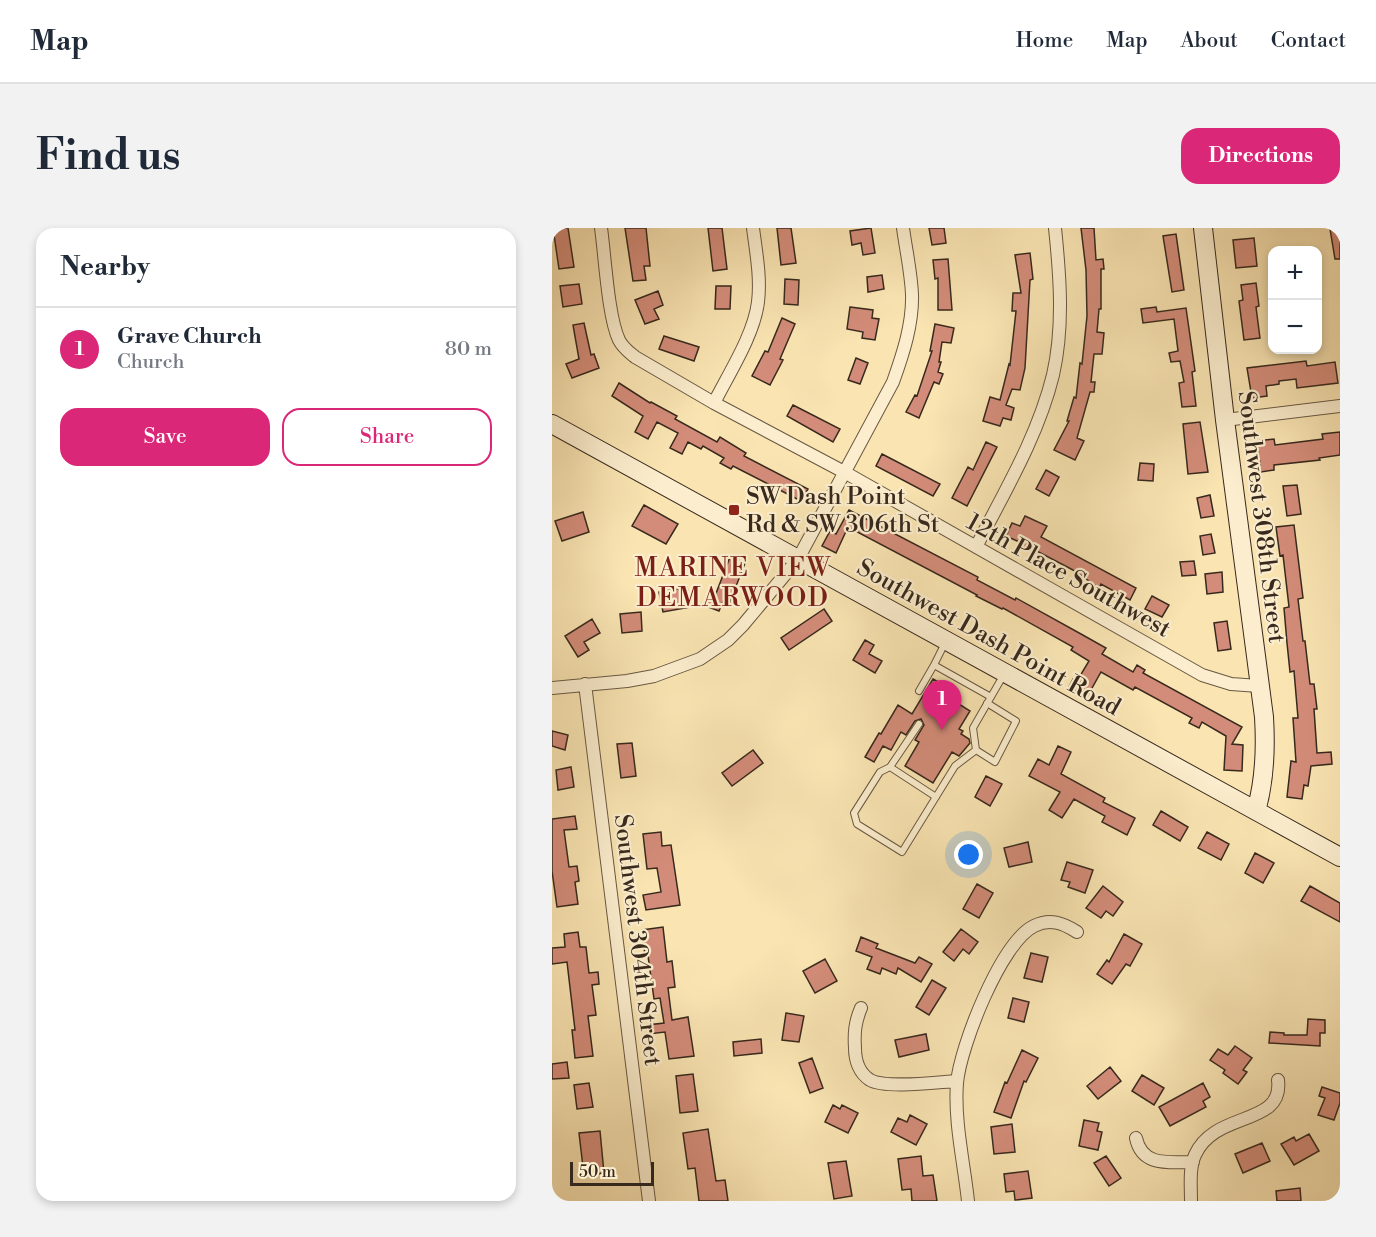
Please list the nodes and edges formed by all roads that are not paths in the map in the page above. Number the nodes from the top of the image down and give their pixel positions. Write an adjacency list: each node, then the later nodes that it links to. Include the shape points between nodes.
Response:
1 (601, 228): 6 (street, 12th Place Southwest, via 612,314 624,348)
2 (753, 228): 6 (street, via 758,302 752,327)
3 (903, 228): 10 (street, via 912,294 904,353 894,382)
4 (1055, 228): 11 (street, via 1060,311 1053,373 1027,448)
5 (1203, 228): 8 (main road, Southwest 308th Street)
6 (714, 403): 10 (street, 12th Place Southwest)
7 (1340, 406): 8 (street)
8 (1225, 420): 17 (main road, Southwest 308th Street)
9 (552, 424): 12 (main road, Southwest Dash Point Road)
10 (846, 473): 11 (street, 12th Place Southwest); 12 (street)
11 (976, 547): 17 (street, 12th Place Southwest, via 1203,675 1231,684)
12 (798, 559): 13 (main road, Southwest Dash Point Road); 16 (street, via 743,625 708,654 654,676)
13 (946, 640): 14 (lane); 15 (main road, Southwest Dash Point Road)
14 (934, 664): 19 (lane); 20 (lane)
15 (1005, 673): 20 (lane); 25 (main road, Southwest Dash Point Road)
16 (585, 684): 18 (street); 33 (street, Southwest 304th Street)
17 (1259, 686): 25 (main road, Southwest 308th Street, via 1265,744 1262,791)
18 (552, 688)
19 (919, 691)
20 (989, 700): 22 (lane, via 973,728); 22 (lane, via 1016,721 995,762)
21 (919, 724): 23 (lane)
22 (976, 750): 24 (lane, via 955,766)
23 (890, 767): 24 (lane); 24 (lane, via 880,772 854,813 857,824 902,852)
24 (936, 797)
25 (1256, 811): 26 (main road, Southwest Dash Point Road)
26 (1340, 857)
27 (1077, 932): 30 (street, via 1063,923 1042,923 1014,944 993,980 968,1038)
28 (861, 1008): 30 (street, via 855,1025 855,1053 862,1073 874,1082)
29 (1278, 1080): 32 (street, via 1278,1096 1270,1108 1217,1130 1203,1142)
30 (957, 1081): 34 (street)
31 (1136, 1138): 32 (street, via 1145,1156)
32 (1193, 1162): 35 (street)
33 (649, 1201)
34 (969, 1201)
35 (1191, 1201)

